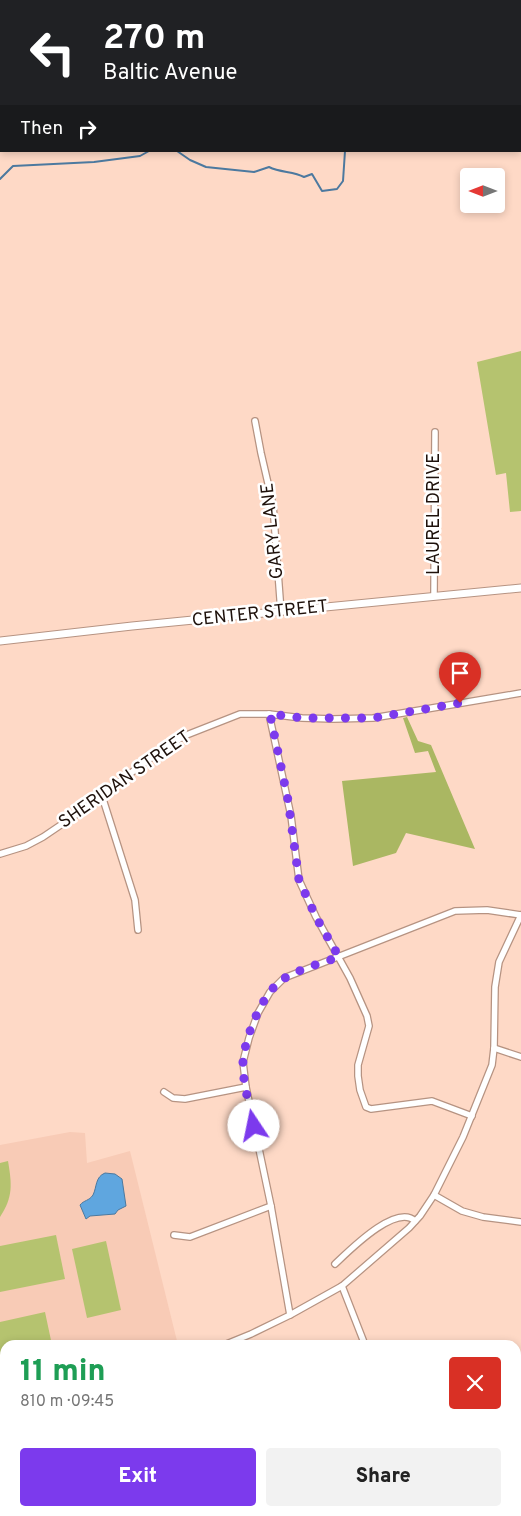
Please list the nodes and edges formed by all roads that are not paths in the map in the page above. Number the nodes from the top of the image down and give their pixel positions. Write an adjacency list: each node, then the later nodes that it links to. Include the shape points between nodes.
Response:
1 (238, 0): 2 (street)
2 (247, 0)
3 (256, 421): 7 (street, GARY LANE, via 273,505)
4 (435, 432): 6 (street, LAUREL DRIVE)
5 (521, 588): 6 (main road, CENTER STREET)
6 (434, 596): 7 (main road, CENTER STREET)
7 (281, 612): 8 (main road, CENTER STREET)
8 (0, 641)
9 (521, 693): 10 (street, SHERIDAN STREET, via 373,718 302,718)
10 (270, 714): 11 (street, SHERIDAN STREET, via 240,714 184,736); 15 (street, via 288,800 299,880)
11 (102, 796): 12 (street, SHERIDAN STREET, via 42,837); 14 (street, via 135,900)
12 (0, 854)
13 (521, 915): 15 (street, via 487,910 455,911); 16 (street, via 499,962 495,987)
14 (138, 930)
15 (339, 957): 18 (street, via 284,978 270,992 249,1038 243,1062); 20 (street, via 360,999 369,1026 358,1071 366,1107 432,1101)
16 (494, 1048): 17 (street); 20 (street, via 492,1065)
17 (521, 1057)
18 (246, 1087): 19 (street, via 185,1099 173,1098); 22 (street)
19 (164, 1092)
20 (472, 1116): 21 (street)
21 (434, 1195): 23 (street); 24 (street, via 462,1211)
22 (271, 1206): 25 (street, via 190,1237); 28 (street)
23 (415, 1221): 26 (street, via 406,1217 393,1219 362,1239); 27 (street)
24 (521, 1222)
25 (174, 1236)
26 (335, 1264)
27 (342, 1286): 28 (street); 30 (street)
28 (290, 1315): 29 (street)
29 (236, 1340)
30 (363, 1340)

